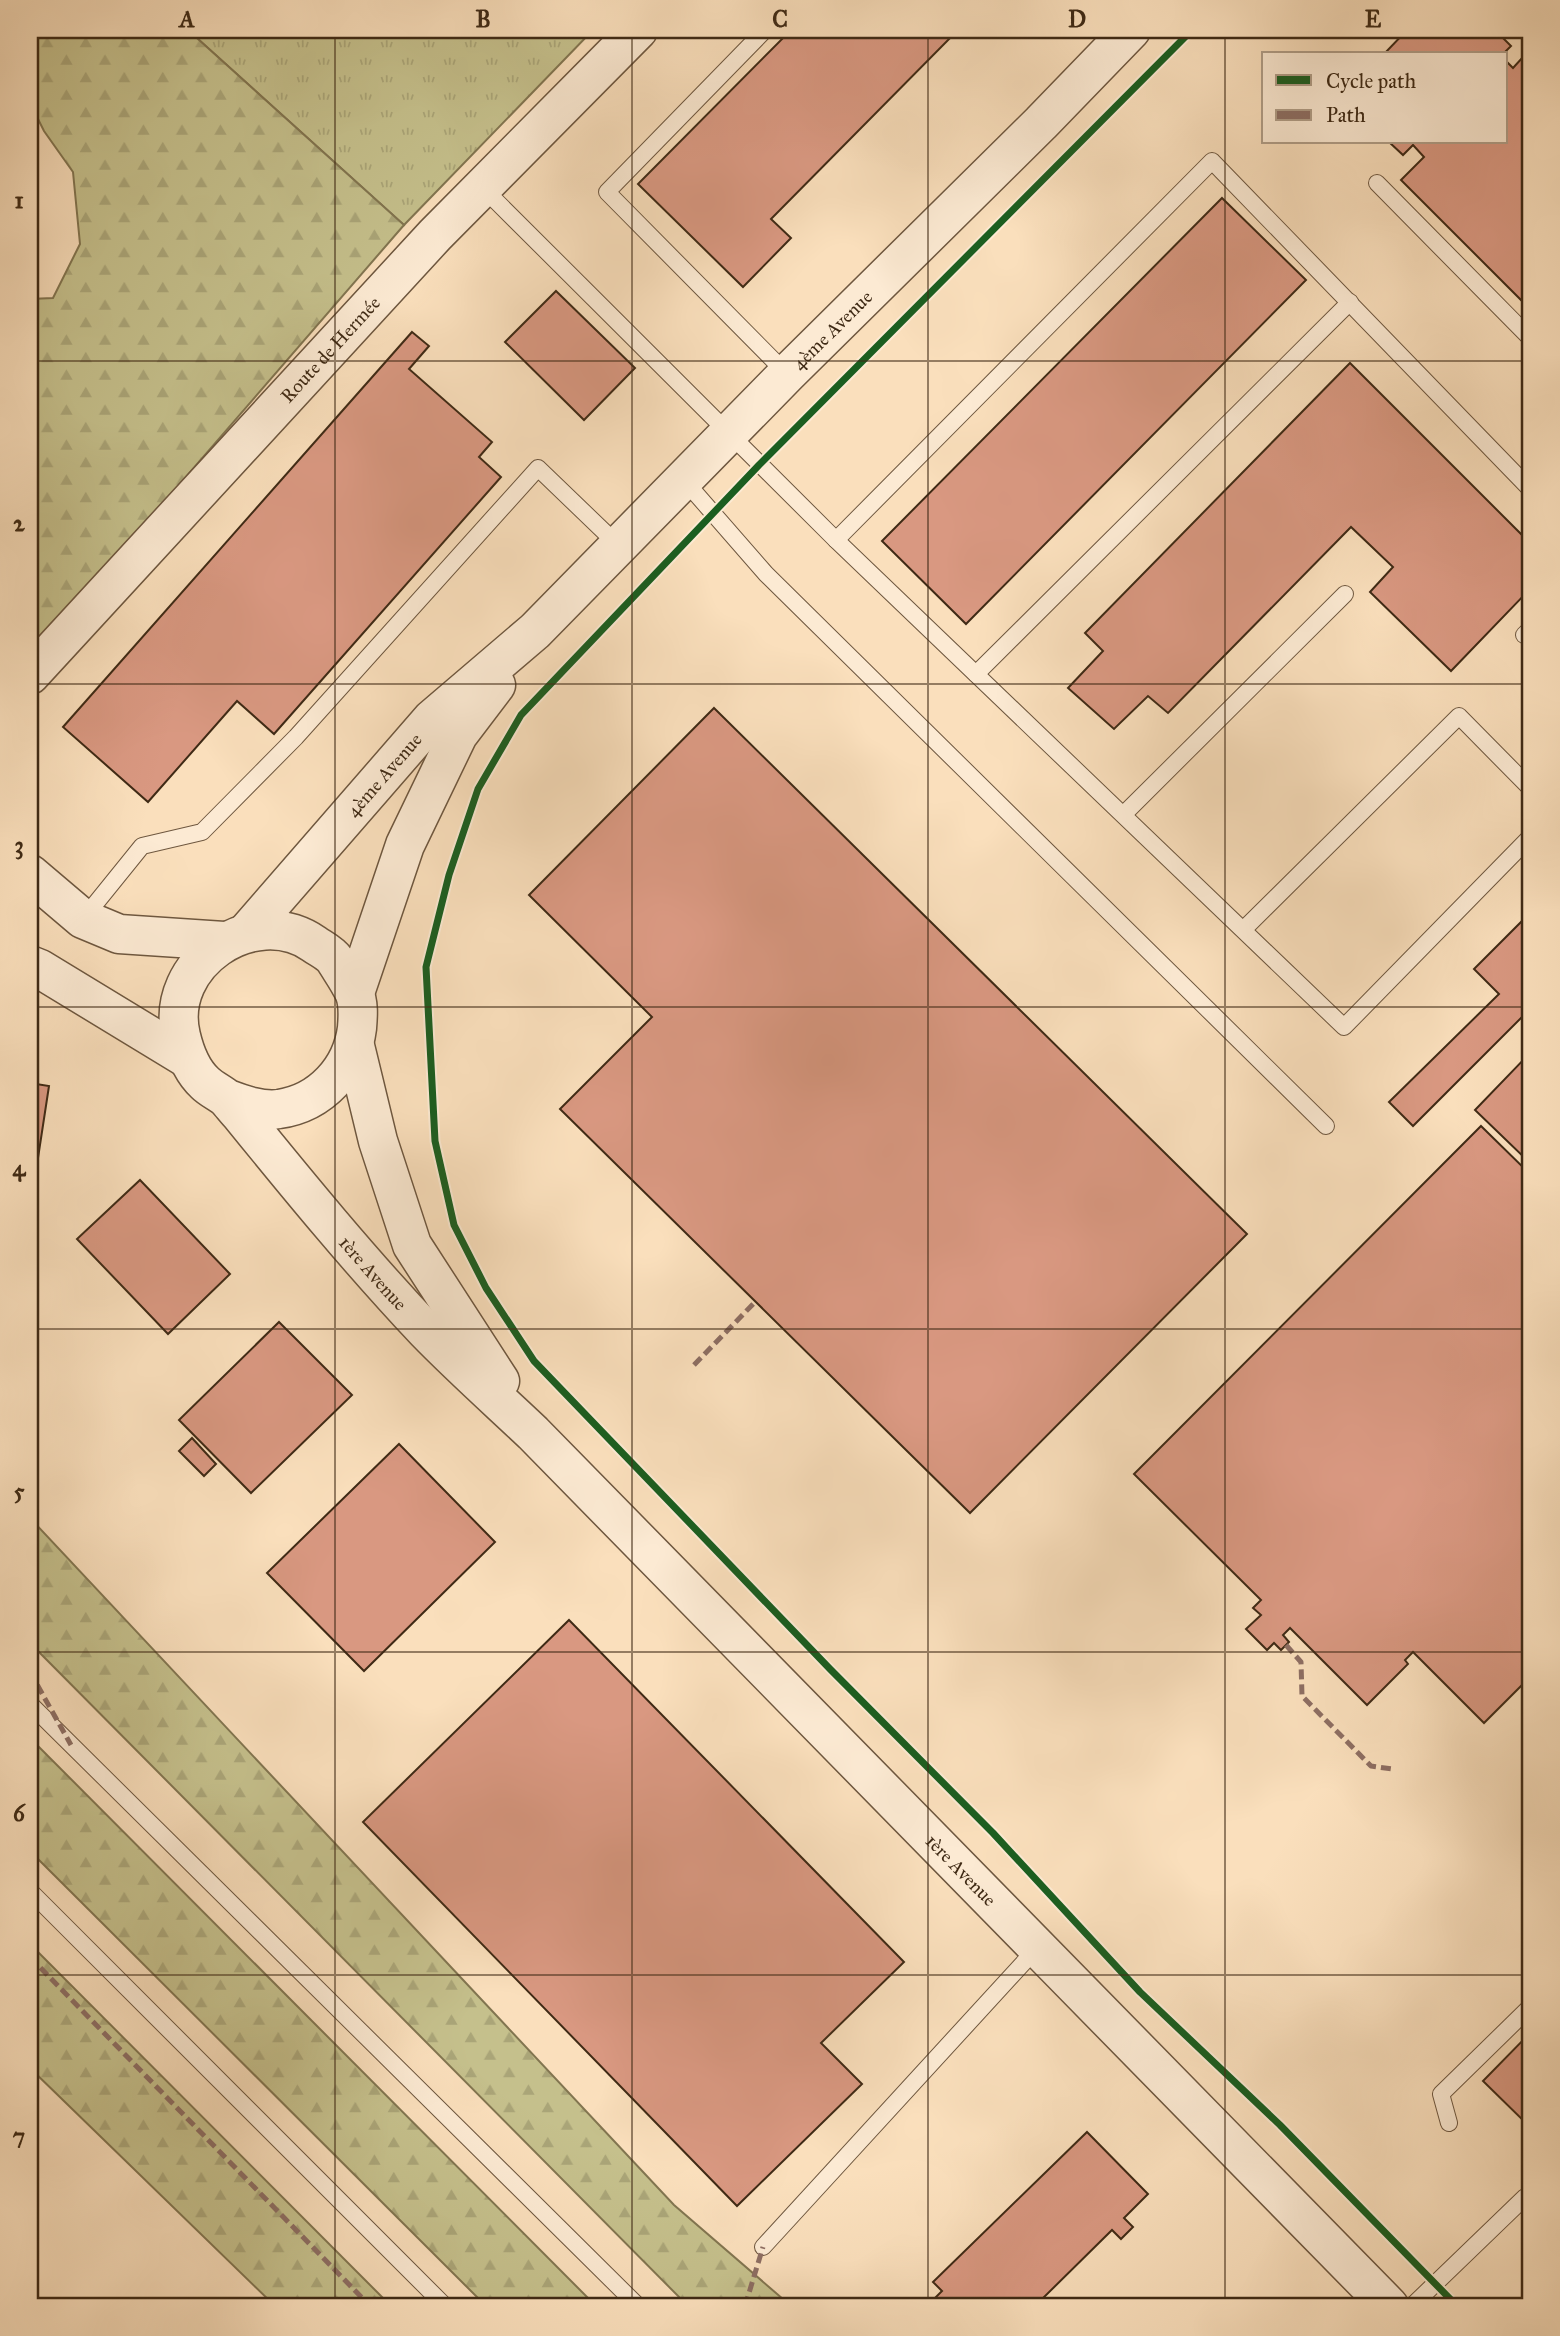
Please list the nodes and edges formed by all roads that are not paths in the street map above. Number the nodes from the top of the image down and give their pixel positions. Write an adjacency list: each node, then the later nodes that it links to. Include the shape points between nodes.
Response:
1 (638, 30): 5 (street, Route de Hermée)
2 (765, 30): 8 (lane, via 607,192)
3 (1131, 30): 8 (street, 4ème Avenue)
4 (1377, 183): 7 (lane)
5 (482, 187): 9 (lane); 17 (street, Route de Hermée)
6 (1350, 302): 11 (lane); 12 (lane, via 1212,161); 16 (lane)
7 (1530, 338)
8 (787, 374): 9 (street, 4ème Avenue)
9 (728, 434): 10 (street, 4ème Avenue); 12 (lane)
10 (684, 480): 13 (street, 4ème Avenue); 30 (lane, via 766,574)
11 (1530, 488)
12 (836, 540): 16 (lane)
13 (618, 545): 15 (street, 4ème Avenue); 22 (lane, via 538,468 296,737 202,832 142,846)
14 (1345, 594): 19 (lane)
15 (536, 631): 24 (street, 4ème Avenue, via 432,719); 26 (street, 4ème Avenue, via 458,735 405,845)
16 (976, 674): 19 (lane)
17 (30, 675)
18 (1530, 788): 23 (lane, via 1459,716)
19 (1124, 814): 23 (lane)
20 (1530, 837): 23 (lane, via 1344,1027)
21 (30, 874): 22 (street, 1ère Avenue)
22 (83, 919): 24 (street, 1ère Avenue, via 119,934)
23 (1244, 929)
24 (235, 937): 26 (street, 1ère Avenue, via 275,930 304,937 332,957); 28 (street, 1ère Avenue, via 203,958 187,981 179,1007 180,1034)
25 (30, 965): 28 (street, 1ère Avenue)
26 (355, 993): 27 (street, 1ère Avenue)
27 (355, 1046): 29 (street, 1ère Avenue, via 344,1069 326,1088 303,1102 278,1109 252,1108); 31 (street, 1ère Avenue, via 378,1141 412,1245)
28 (188, 1059): 29 (street, 1ère Avenue, via 205,1083)
29 (228, 1099): 31 (street, 1ère Avenue, via 329,1224 428,1333)
30 (1326, 1126)
31 (533, 1433): 34 (street, 1ère Avenue)
32 (30, 1704): 40 (lane)
33 (30, 1891): 39 (lane)
34 (1037, 1948): 38 (lane); 41 (street, 1ère Avenue)
35 (1530, 2007): 36 (lane, via 1441,2094)
36 (1449, 2123)
37 (1525, 2197): 42 (lane)
38 (764, 2247)
39 (445, 2306)
40 (638, 2306)
41 (1389, 2306)
42 (1412, 2306)

